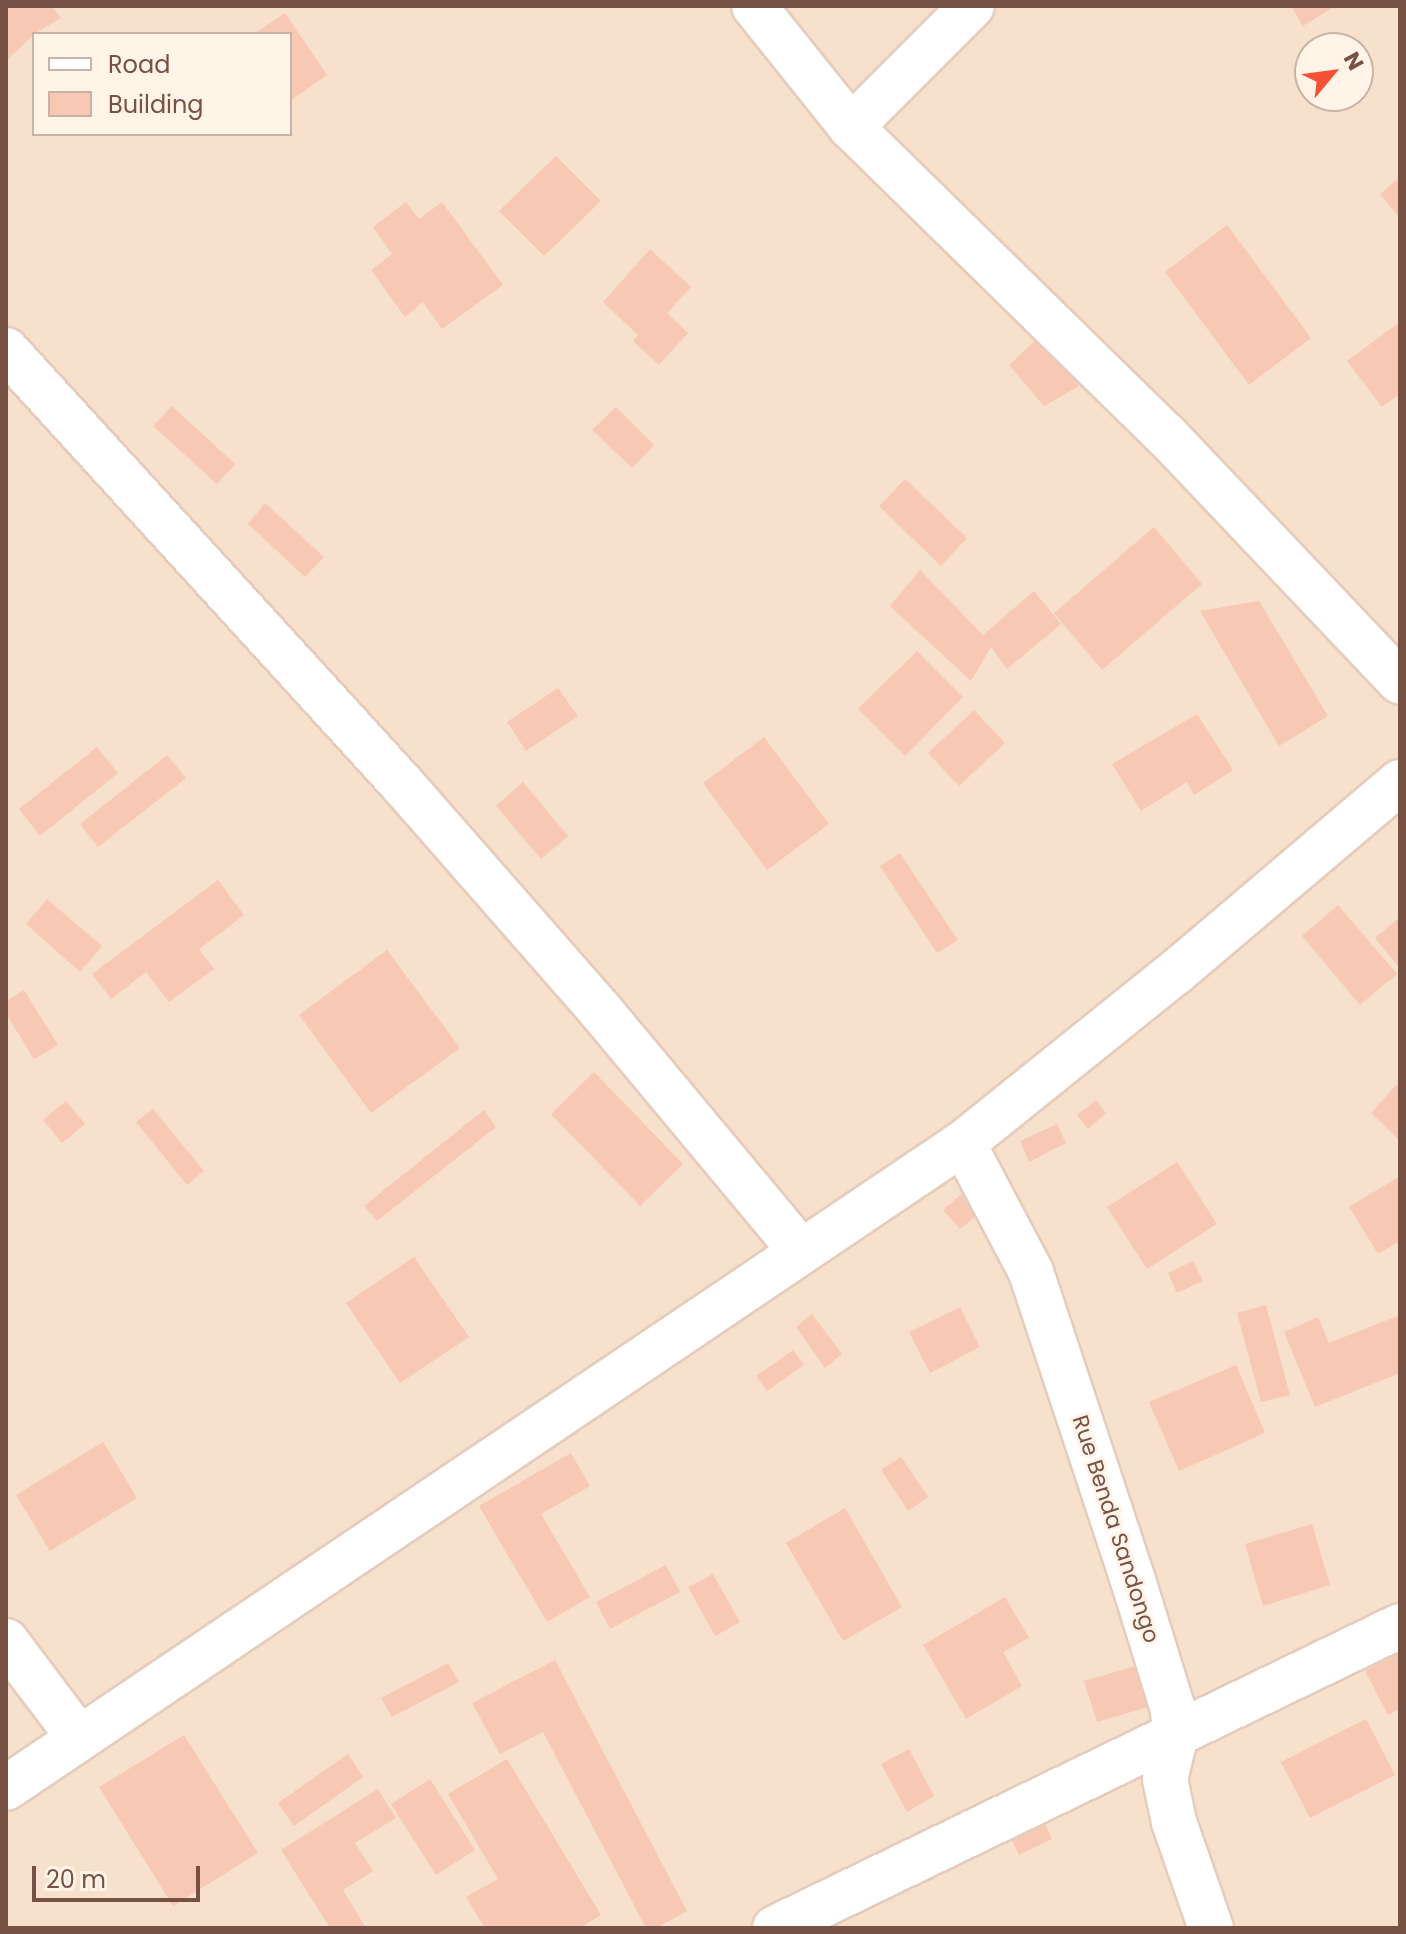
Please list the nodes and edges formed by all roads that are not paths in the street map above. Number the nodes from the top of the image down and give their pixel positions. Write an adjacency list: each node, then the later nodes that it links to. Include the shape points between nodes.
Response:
1 (754, 6): 3 (street)
2 (972, 6): 3 (street)
3 (851, 127): 5 (street, via 1166,435)
4 (6, 350): 8 (street, via 403,785)
5 (1400, 682)
6 (1400, 782): 7 (street)
7 (963, 1143): 8 (street); 11 (street, Rue Benda Sandongo, via 1031,1272 1132,1577)
8 (800, 1250): 12 (street)
9 (1400, 1626): 11 (street)
10 (6, 1641): 12 (street)
11 (1176, 1734): 14 (street); 15 (street, Rue Benda Sandongo, via 1165,1779 1174,1822)
12 (79, 1738): 13 (street)
13 (6, 1788)
14 (775, 1928)
15 (1211, 1928)

